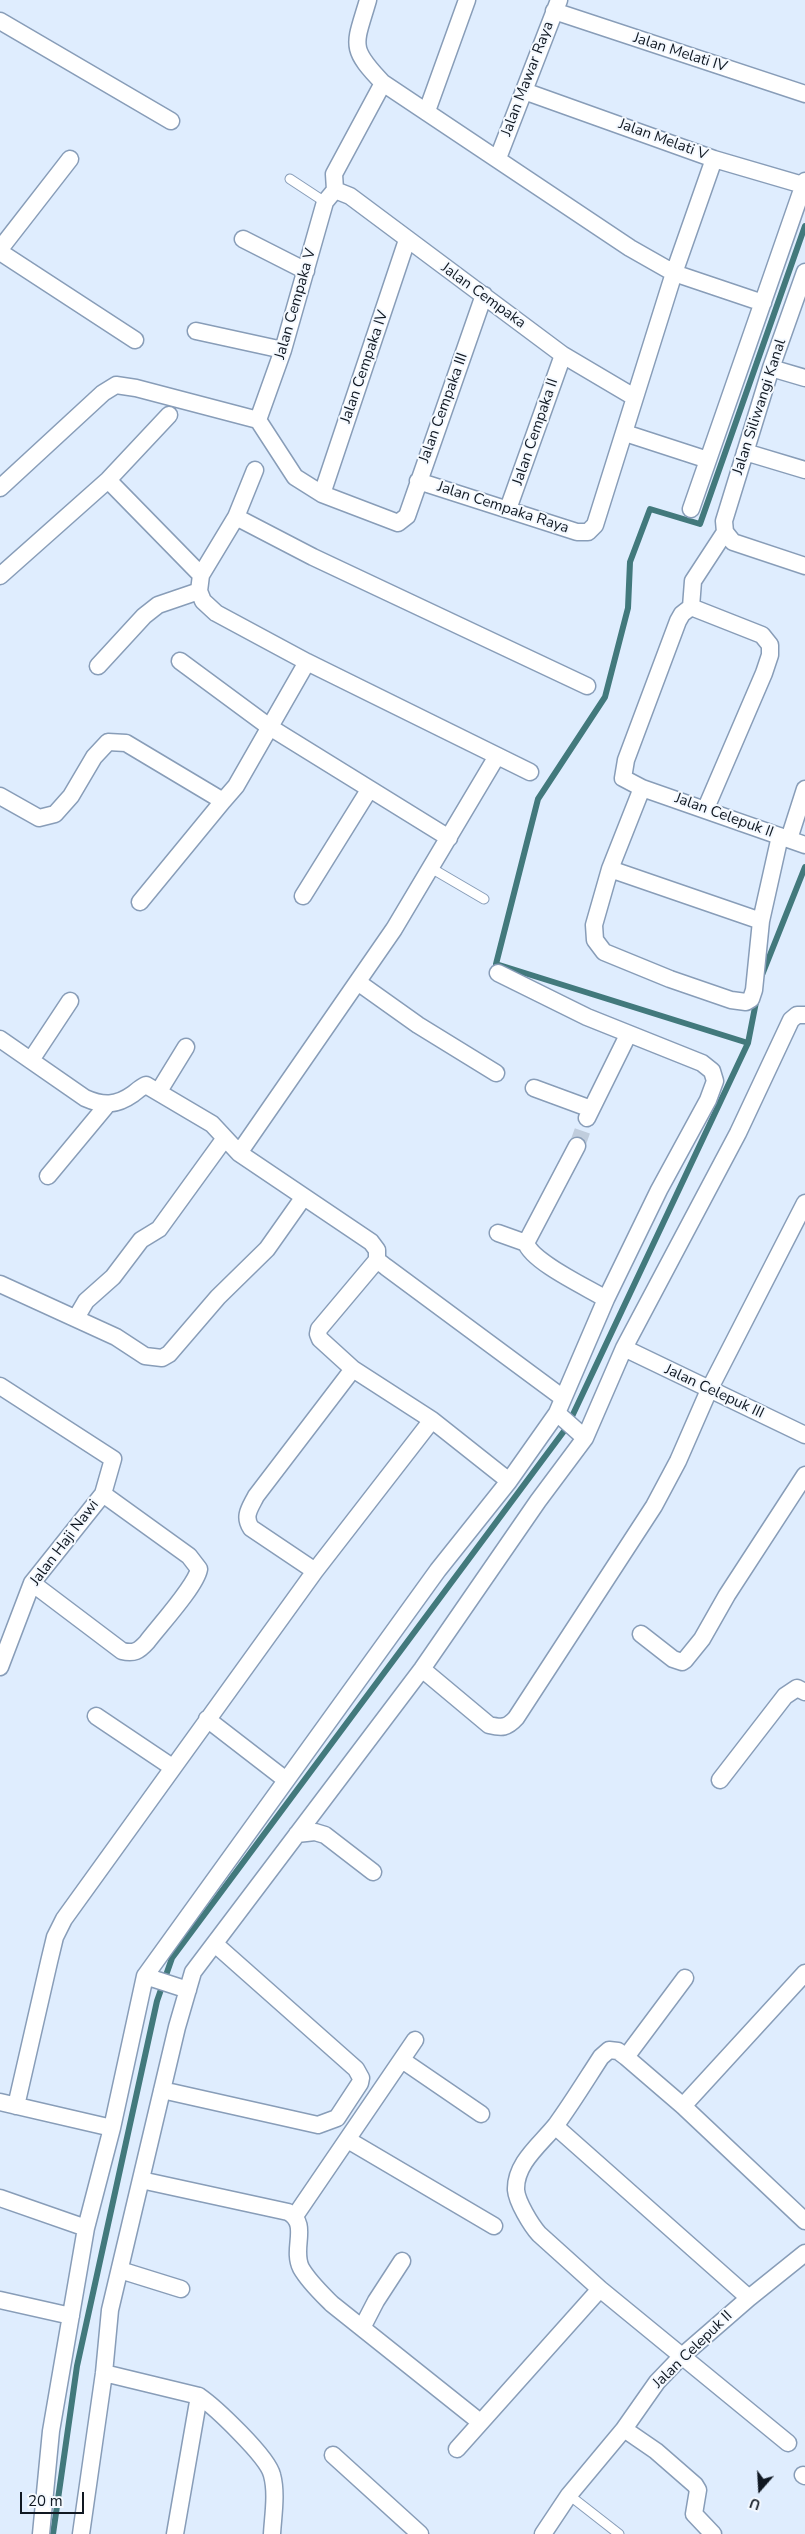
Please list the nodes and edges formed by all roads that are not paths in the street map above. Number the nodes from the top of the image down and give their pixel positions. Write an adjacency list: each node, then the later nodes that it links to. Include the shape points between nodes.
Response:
1 (368, 0): 5 (street, via 357,39 359,56)
2 (467, 0): 8 (street)
3 (557, 6): 6 (street, Jalan Mawar Raya); 7 (street, Jalan Melati IV)
4 (0, 21): 9 (street)
5 (382, 83): 8 (street); 15 (street, Jalan Cempaka V, via 334,174)
6 (524, 91): 10 (street, Jalan Mawar Raya); 12 (street, Jalan Melati V)
7 (805, 94)
8 (427, 111): 10 (street)
9 (171, 121)
10 (498, 158): 20 (street, via 630,248)
11 (70, 159): 18 (street)
12 (714, 159): 14 (street, Jalan Melati V); 20 (street)
13 (290, 179): 15 (lane)
14 (804, 183): 23 (street)
15 (330, 196): 17 (street, Jalan Cempaka, via 350,196); 19 (street, Jalan Cempaka V)
16 (243, 239): 19 (street)
17 (407, 240): 22 (street, Jalan Cempaka); 41 (street, Jalan Cempaka IV)
18 (0, 250): 25 (street)
19 (306, 272): 26 (street, Jalan Cempaka V)
20 (674, 272): 23 (street); 30 (street)
21 (804, 279): 28 (street, Jalan Siliwangi Kanal)
22 (484, 295): 27 (street, Jalan Cempaka); 39 (street, Jalan Cempaka III)
23 (763, 304): 35 (street)
24 (196, 331): 26 (street)
25 (135, 340)
26 (283, 350): 32 (street, Jalan Cempaka V)
27 (563, 355): 30 (street, Jalan Cempaka); 42 (street, Jalan Cempaka II)
28 (771, 368): 29 (street); 34 (street, Jalan Siliwangi Kanal)
29 (805, 378)
30 (634, 397): 33 (street)
31 (168, 415): 38 (street)
32 (258, 420): 40 (street, via 116,385 103,392); 41 (street, via 295,476)
33 (625, 433): 35 (street); 42 (street, Jalan Cempaka Raya, via 595,525 588,532 577,532)
34 (745, 452): 37 (street); 45 (street, Jalan Siliwangi Kanal, via 724,520)
35 (708, 460): 43 (street)
36 (255, 470): 44 (street)
37 (805, 470)
38 (108, 480): 47 (street); 48 (street)
39 (418, 481): 41 (street, Jalan Cempaka III, via 407,516 398,522); 42 (street, Jalan Cempaka Raya)
40 (0, 488)
41 (322, 494)
42 (508, 509)
43 (691, 510)
44 (236, 517): 48 (street); 53 (street)
45 (729, 537): 46 (street); 49 (street, via 694,581)
46 (805, 566)
47 (0, 576)
48 (200, 583): 51 (street, via 203,601 216,613); 52 (street, via 144,616)
49 (691, 607): 57 (street, Jalan Celepuk II, via 678,621 626,760 623,778); 62 (street, via 762,636 770,645 764,673)
50 (180, 661): 54 (street)
51 (307, 662): 54 (street); 55 (street)
52 (98, 666)
53 (587, 686)
54 (268, 726): 59 (street); 61 (street, via 236,786)
55 (497, 756): 56 (street); 64 (street)
56 (530, 772)
57 (642, 788): 62 (street, Jalan Celepuk II); 67 (street)
58 (805, 789): 63 (street)
59 (369, 790): 64 (street); 68 (street)
60 (0, 796): 61 (street, via 39,818 55,814 108,742 126,743)
61 (223, 801): 70 (street)
62 (706, 808): 63 (street, Jalan Celepuk II)
63 (784, 837): 65 (street, Jalan Celepuk II); 71 (street)
64 (449, 838): 66 (street)
65 (805, 845)
66 (431, 868): 69 (lane); 73 (street)
67 (610, 869): 71 (street); 71 (street, via 594,925 596,940 604,952 730,1000 746,1002 751,999)
68 (303, 896)
69 (484, 899)
70 (140, 902)
71 (761, 921)
72 (498, 973): 76 (street)
73 (359, 983): 80 (street, via 418,1025); 86 (street)
74 (70, 1001): 79 (street)
75 (805, 1015): 96 (street, via 797,1015 791,1020 738,1133)
76 (628, 1035): 81 (street, via 589,1113); 94 (street, via 702,1063 712,1071 715,1081)
77 (0, 1039): 79 (street)
78 (186, 1047): 82 (street)
79 (31, 1060): 83 (street, via 85,1098)
80 (496, 1073)
81 (534, 1088)
82 (159, 1091): 83 (street, via 146,1085 121,1101); 84 (street, via 212,1124)
83 (107, 1105): 87 (street)
84 (225, 1138): 86 (street); 95 (street, via 159,1229 141,1240 113,1277 86,1301)
85 (577, 1146): 91 (street)
86 (239, 1153): 88 (street)
87 (48, 1176)
88 (303, 1198): 92 (street, via 371,1242 377,1250); 95 (street, via 267,1248 162,1358 146,1356)
89 (805, 1203): 99 (street)
90 (498, 1233): 91 (street)
91 (526, 1243): 94 (street, via 528,1250 539,1259)
92 (377, 1260): 97 (street, via 319,1329 320,1339); 100 (street)
93 (0, 1284): 95 (street)
94 (606, 1299): 100 (street)
95 (76, 1318)
96 (624, 1348): 99 (street, Jalan Celepuk III); 103 (street)
97 (354, 1368): 101 (street); 107 (street, via 256,1496 247,1513 251,1528)
98 (0, 1386): 106 (street, Jalan Haji Nawi, via 109,1455 112,1466)
99 (709, 1390): 102 (street, Jalan Celepuk III); 111 (street, via 654,1506 510,1725 503,1728 489,1725)
100 (561, 1410): 103 (street); 105 (street)
101 (432, 1420): 105 (street); 107 (street)
102 (805, 1435)
103 (583, 1436): 111 (street)
104 (805, 1475): 109 (street, via 702,1639 685,1660 673,1659)
105 (509, 1481): 116 (street, via 438,1570)
106 (103, 1494): 108 (street, Jalan Haji Nawi); 108 (street, via 189,1556 199,1568 198,1576 153,1634 132,1654 122,1651)
107 (314, 1571): 114 (street)
108 (32, 1583): 110 (street, Jalan Haji Nawi)
109 (640, 1634)
110 (0, 1668)
111 (422, 1669): 118 (street)
112 (805, 1692): 117 (street, via 796,1688 785,1696)
113 (96, 1716): 115 (street)
114 (207, 1719): 115 (street); 116 (street)
115 (172, 1766): 129 (street, via 90,1880 55,1937)
116 (286, 1780): 122 (street)
117 (720, 1780)
118 (297, 1834): 119 (street, via 315,1832 325,1835); 120 (street)
119 (373, 1872)
120 (215, 1944): 124 (street); 128 (street, via 356,2069 360,2083 337,2118 318,2125)
121 (805, 1973): 130 (street)
122 (148, 1977): 124 (street); 133 (street)
123 (685, 1978): 126 (street)
124 (183, 1989): 128 (street)
125 (415, 2040): 127 (street)
126 (626, 2057): 130 (street); 132 (street, via 618,2051 609,2050 601,2057)
127 (402, 2060): 131 (street); 134 (street)
128 (162, 2090): 135 (street)
129 (8, 2104): 133 (street)
130 (683, 2106): 138 (street)
131 (480, 2114)
132 (555, 2126): 145 (street, via 532,2152 518,2175 516,2191 530,2224); 146 (street)
133 (112, 2128): 140 (street)
134 (348, 2140): 137 (street); 139 (street)
135 (141, 2180): 137 (street); 143 (street)
136 (0, 2198): 140 (street)
137 (295, 2216): 149 (street, via 300,2223 298,2259 301,2268 332,2304)
138 (805, 2221)
139 (494, 2226)
140 (86, 2228): 148 (street)
141 (805, 2253): 146 (street, Jalan Celepuk II)
142 (402, 2261): 149 (street)
143 (120, 2270): 144 (street); 151 (street, via 110,2310)
144 (181, 2289)
145 (600, 2289): 150 (street); 153 (street)
146 (749, 2298): 150 (street, Jalan Celepuk II)
147 (0, 2300): 148 (street)
148 (71, 2316): 160 (street, via 51,2431)
149 (362, 2328): 153 (street)
150 (681, 2357): 154 (street, Jalan Celepuk II, via 657,2382); 155 (street)
151 (104, 2373): 152 (street); 161 (street)
152 (199, 2396): 162 (street); 163 (street, via 214,2406 267,2463 272,2475)
153 (480, 2422): 156 (street)
154 (624, 2429): 158 (street, Jalan Celepuk II); 166 (street, via 696,2485 694,2514)
155 (788, 2443)
156 (457, 2449)
157 (333, 2454): 159 (street)
158 (570, 2495): 164 (street, Jalan Celepuk II); 165 (lane)
159 (417, 2533)
160 (41, 2534)
161 (82, 2534)
162 (175, 2534)
163 (272, 2534)
164 (543, 2534)
165 (619, 2534)
166 (713, 2534)

